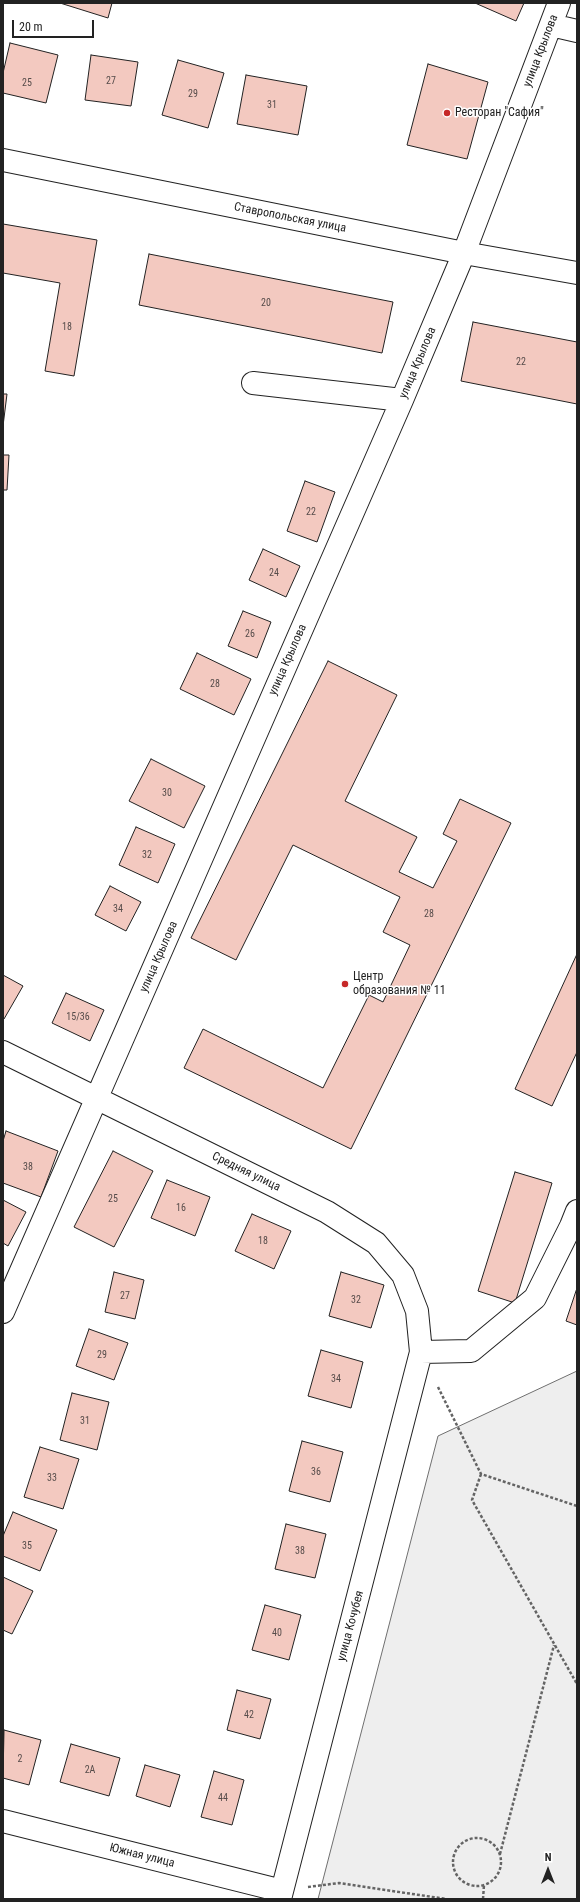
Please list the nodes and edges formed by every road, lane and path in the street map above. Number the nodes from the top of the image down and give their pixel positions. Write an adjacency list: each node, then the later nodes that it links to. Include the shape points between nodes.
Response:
1 (559, 3): 2 (main road, улица Крылова)
2 (551, 25): 3 (main road); 5 (main road, улица Крылова)
3 (577, 31)
4 (3, 160): 5 (main road, Ставропольская улица)
5 (464, 253): 6 (main road, Ставропольская улица); 8 (main road, улица Крылова)
6 (577, 273)
7 (253, 383): 8 (main road)
8 (402, 400): 10 (main road, улица Крылова)
9 (3, 1052): 10 (main road, Средняя улица)
10 (97, 1099): 12 (main road, улица Крылова); 13 (main road, Средняя улица, via 327,1212 376,1243 403,1275 417,1311)
11 (575, 1222): 13 (main road, via 534,1298 471,1351)
12 (3, 1312)
13 (421, 1352): 14 (path); 21 (main road, улица Кочубея)
14 (481, 1474): 15 (path); 16 (path, via 472,1500)
15 (577, 1506)
16 (554, 1644): 17 (path); 19 (path)
17 (577, 1684)
18 (3, 1821): 21 (main road, Южная улица)
19 (500, 1854): 20 (path, via 497,1875); 20 (path, via 491,1842 477,1838 462,1842 457,1849 453,1865 460,1879 467,1884)
20 (484, 1885): 23 (path)
21 (281, 1895): 22 (path, via 339,1884)
22 (446, 1899)
23 (483, 1899)

